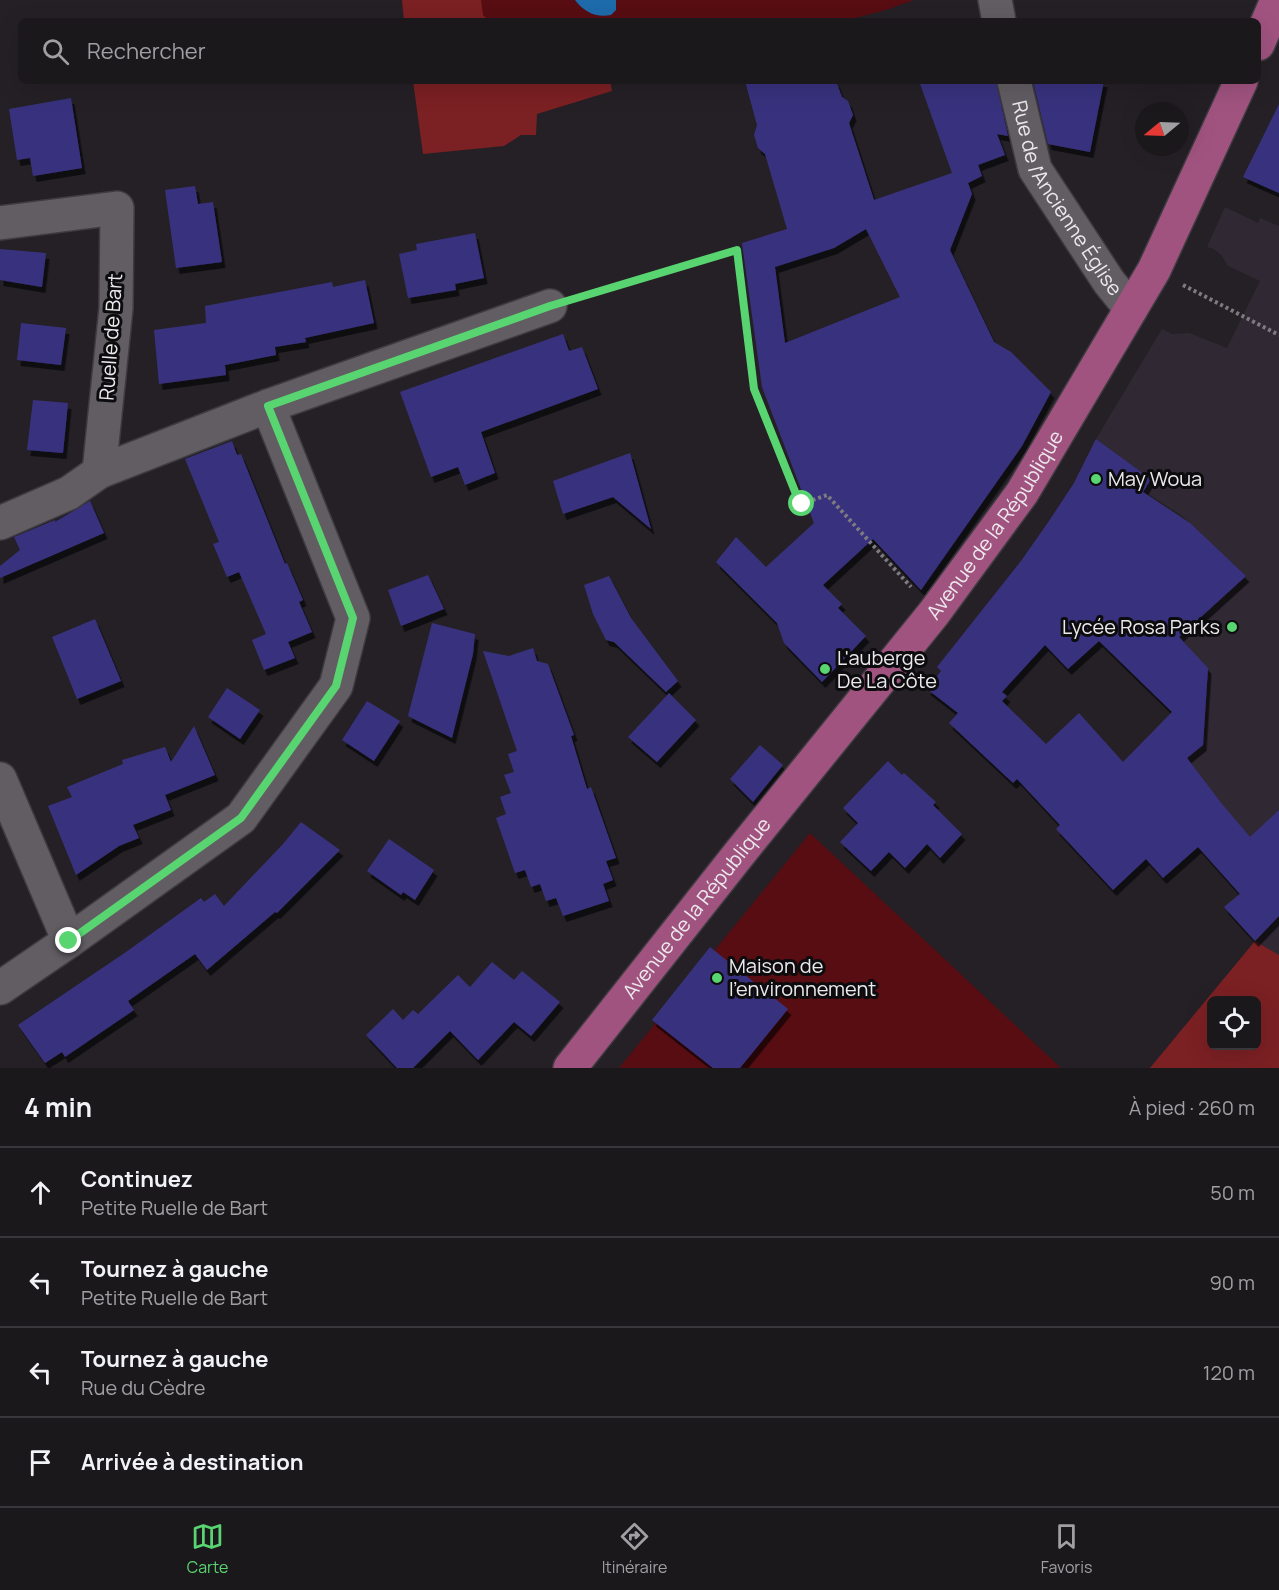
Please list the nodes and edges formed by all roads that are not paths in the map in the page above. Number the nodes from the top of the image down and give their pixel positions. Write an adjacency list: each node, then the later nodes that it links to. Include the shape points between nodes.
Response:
1 (995, 0): 2 (street)
2 (998, 18)
3 (1015, 84): 7 (street, Rue de l'Ancienne Église, via 1035,169)
4 (1240, 84): 7 (main road, Avenue de la République, via 1154,270)
5 (0, 223): 9 (street, Ruelle de Bart, via 117,208 116,308)
6 (550, 306): 8 (street)
7 (1131, 309): 14 (main road, Avenue de la République, via 1022,493 934,613)
8 (268, 406): 9 (street); 12 (street, via 353,618 336,686 241,818)
9 (99, 472): 10 (street, via 69,493)
10 (0, 523)
11 (0, 779): 12 (street)
12 (69, 941): 13 (street)
13 (0, 987)
14 (570, 1068)

